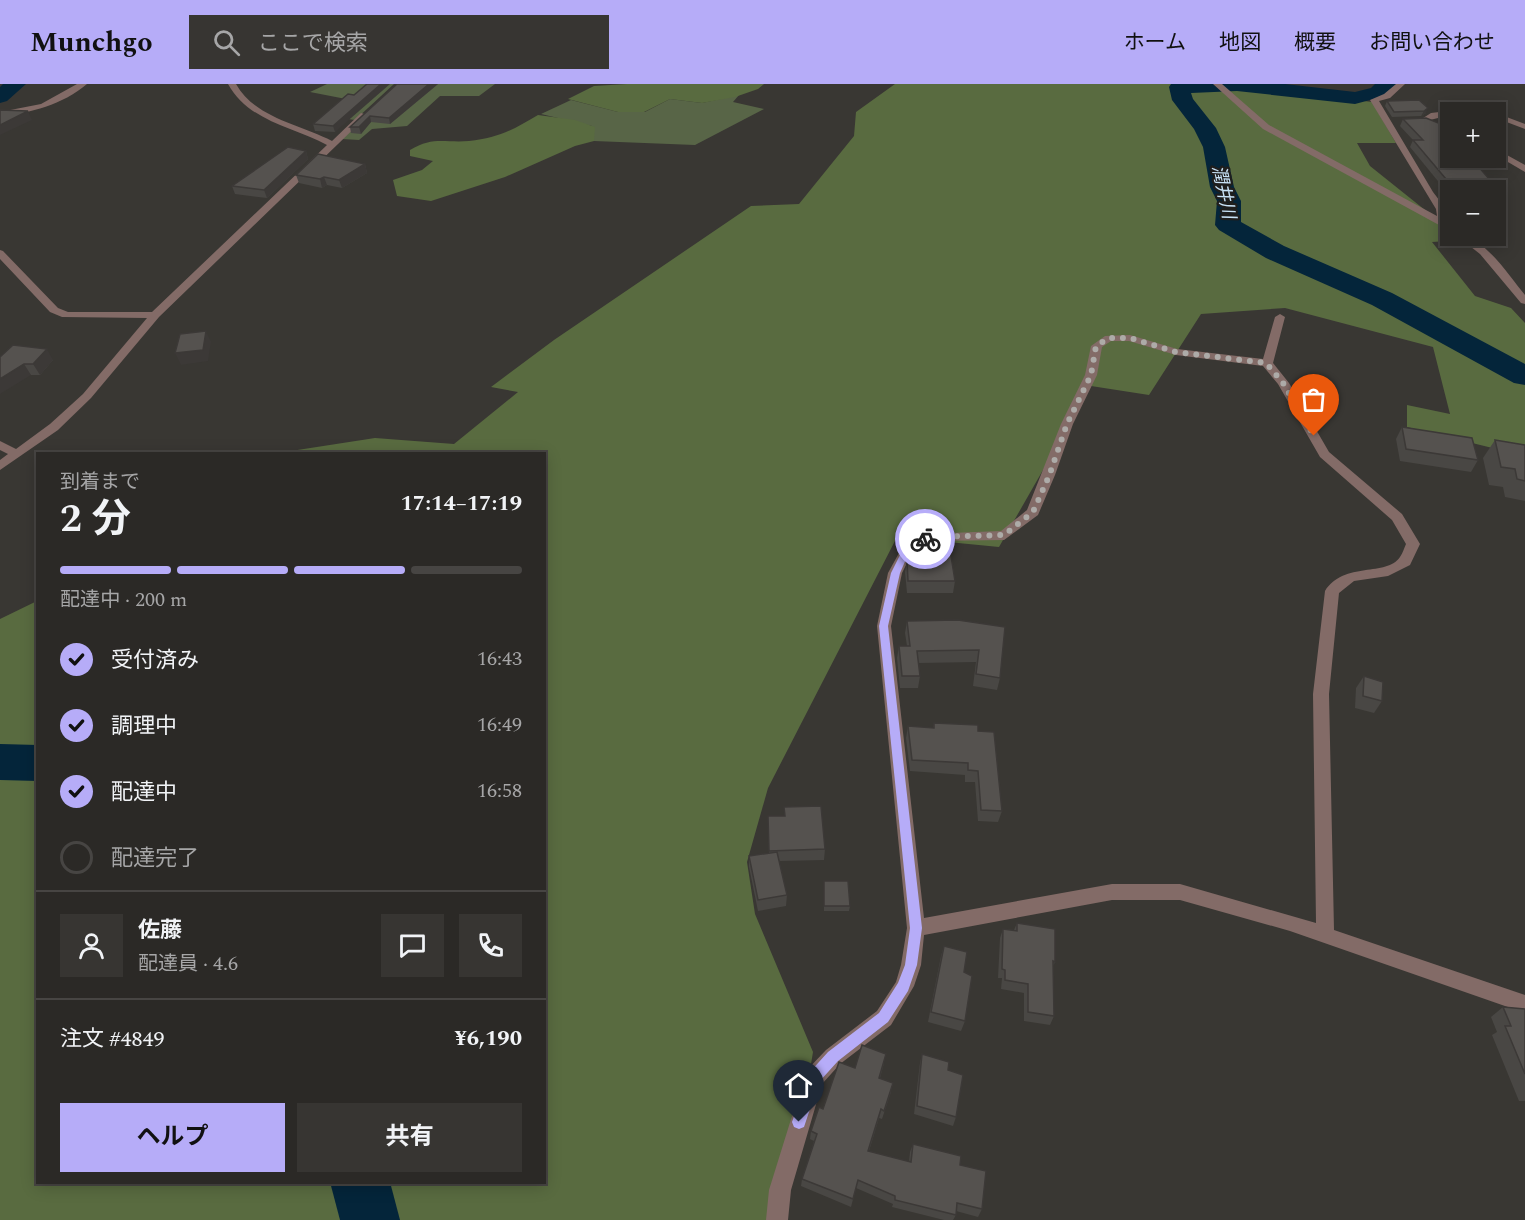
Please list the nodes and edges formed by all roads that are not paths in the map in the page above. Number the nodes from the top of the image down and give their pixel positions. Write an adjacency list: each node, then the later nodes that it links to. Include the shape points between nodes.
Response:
1 (83, 84): 6 (street, via 44,106)
2 (232, 84): 11 (street, via 244,103 260,114)
3 (1401, 84): 14 (street, via 1387,96 1374,100 1392,122)
4 (1221, 87): 15 (street, via 1266,127)
5 (373, 106): 11 (street)
6 (0, 114)
7 (1440, 114): 10 (street, via 1420,121)
8 (1506, 119): 9 (street)
9 (1525, 127)
10 (1440, 128)
11 (331, 144): 19 (street)
12 (1506, 158): 13 (street)
13 (1525, 169)
14 (1440, 208)
15 (1440, 222)
16 (1475, 246): 18 (street)
17 (0, 253): 19 (street, via 54,310 66,315)
18 (1525, 301)
19 (155, 315): 23 (street, via 87,396)
20 (1280, 317): 21 (street)
21 (1266, 363): 25 (street, via 1176,352 1130,338 1109,338 1096,346 1091,375 1033,512 1004,535 930,537 904,556 895,573 884,626); 26 (street, via 1283,383 1324,454 1397,518 1413,544 1404,562 1388,571 1350,577 1332,591 1321,694)
22 (0, 446): 23 (street)
23 (17, 454): 24 (street)
24 (0, 466)
25 (916, 928): 26 (street, via 1112,892 1180,892); 28 (street, via 904,986 884,1018 833,1057 813,1078 780,1190)
26 (1325, 935): 27 (street)
27 (1525, 1004)
28 (777, 1220)

